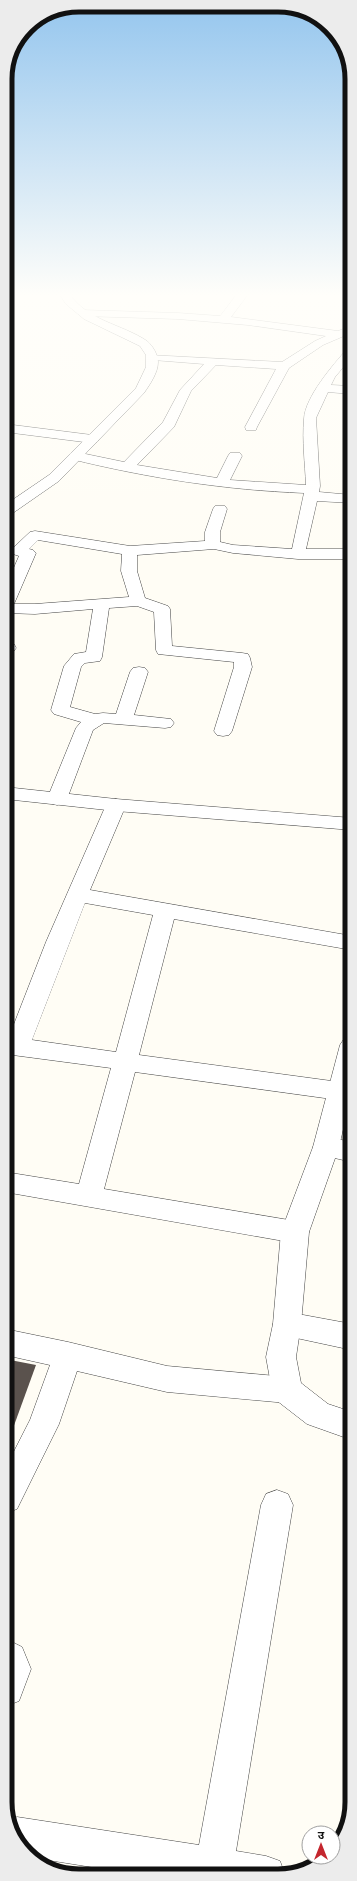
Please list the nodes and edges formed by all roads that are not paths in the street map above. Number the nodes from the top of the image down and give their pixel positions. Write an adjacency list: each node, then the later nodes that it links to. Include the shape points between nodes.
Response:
1 (147, 381): 9 (street)
2 (195, 381): 12 (street, via 186,390 169,424)
3 (275, 381): 7 (street)
4 (327, 381): 14 (street, via 310,418)
5 (330, 389): 6 (street)
6 (345, 390)
7 (251, 427)
8 (12, 429): 9 (street)
9 (92, 440): 10 (street)
10 (76, 456): 12 (street); 16 (street, via 54,478)
11 (235, 456): 13 (street)
12 (127, 467): 13 (street)
13 (222, 483): 14 (street)
14 (312, 492): 15 (street); 20 (street)
15 (345, 498)
16 (12, 507)
17 (220, 509): 18 (street, via 212,535 211,541)
18 (214, 545): 19 (street); 20 (street)
19 (130, 551): 22 (street, via 35,535 18,551 28,553); 23 (street, via 128,571)
20 (298, 554): 21 (street)
21 (345, 554)
22 (12, 591)
23 (138, 602): 24 (street); 30 (street, via 162,609 164,650 242,658 243,667)
24 (101, 605): 25 (street, via 36,610); 27 (street, via 100,629 94,657 80,658 73,666 60,710)
25 (12, 608)
26 (139, 672): 28 (street)
27 (95, 720): 28 (street); 32 (street, via 86,728)
28 (123, 720): 29 (street)
29 (165, 723)
30 (223, 731)
31 (12, 794): 32 (street)
32 (57, 799): 33 (street)
33 (116, 805): 34 (street); 35 (street)
34 (345, 823)
35 (78, 895): 36 (street); 38 (street)
36 (165, 910): 37 (street); 40 (street)
37 (345, 942)
38 (12, 1044)
39 (12, 1046): 40 (street)
40 (126, 1062): 42 (street); 46 (street)
41 (345, 1071): 42 (street)
42 (339, 1091): 43 (street)
43 (326, 1147): 44 (street); 47 (street)
44 (345, 1151)
45 (12, 1183): 46 (street)
46 (90, 1197): 47 (street)
47 (295, 1232): 48 (street)
48 (287, 1324): 49 (street); 52 (street, via 281,1356)
49 (345, 1336)
50 (12, 1343): 51 (street)
51 (68, 1355): 52 (street, via 167,1379); 54 (street, via 44,1424)
52 (287, 1390): 53 (street, via 318,1414)
53 (345, 1424)
54 (12, 1486)
55 (277, 1505): 57 (street)
56 (22, 1837): 57 (street)
57 (214, 1867): 58 (street)
58 (227, 1869)

